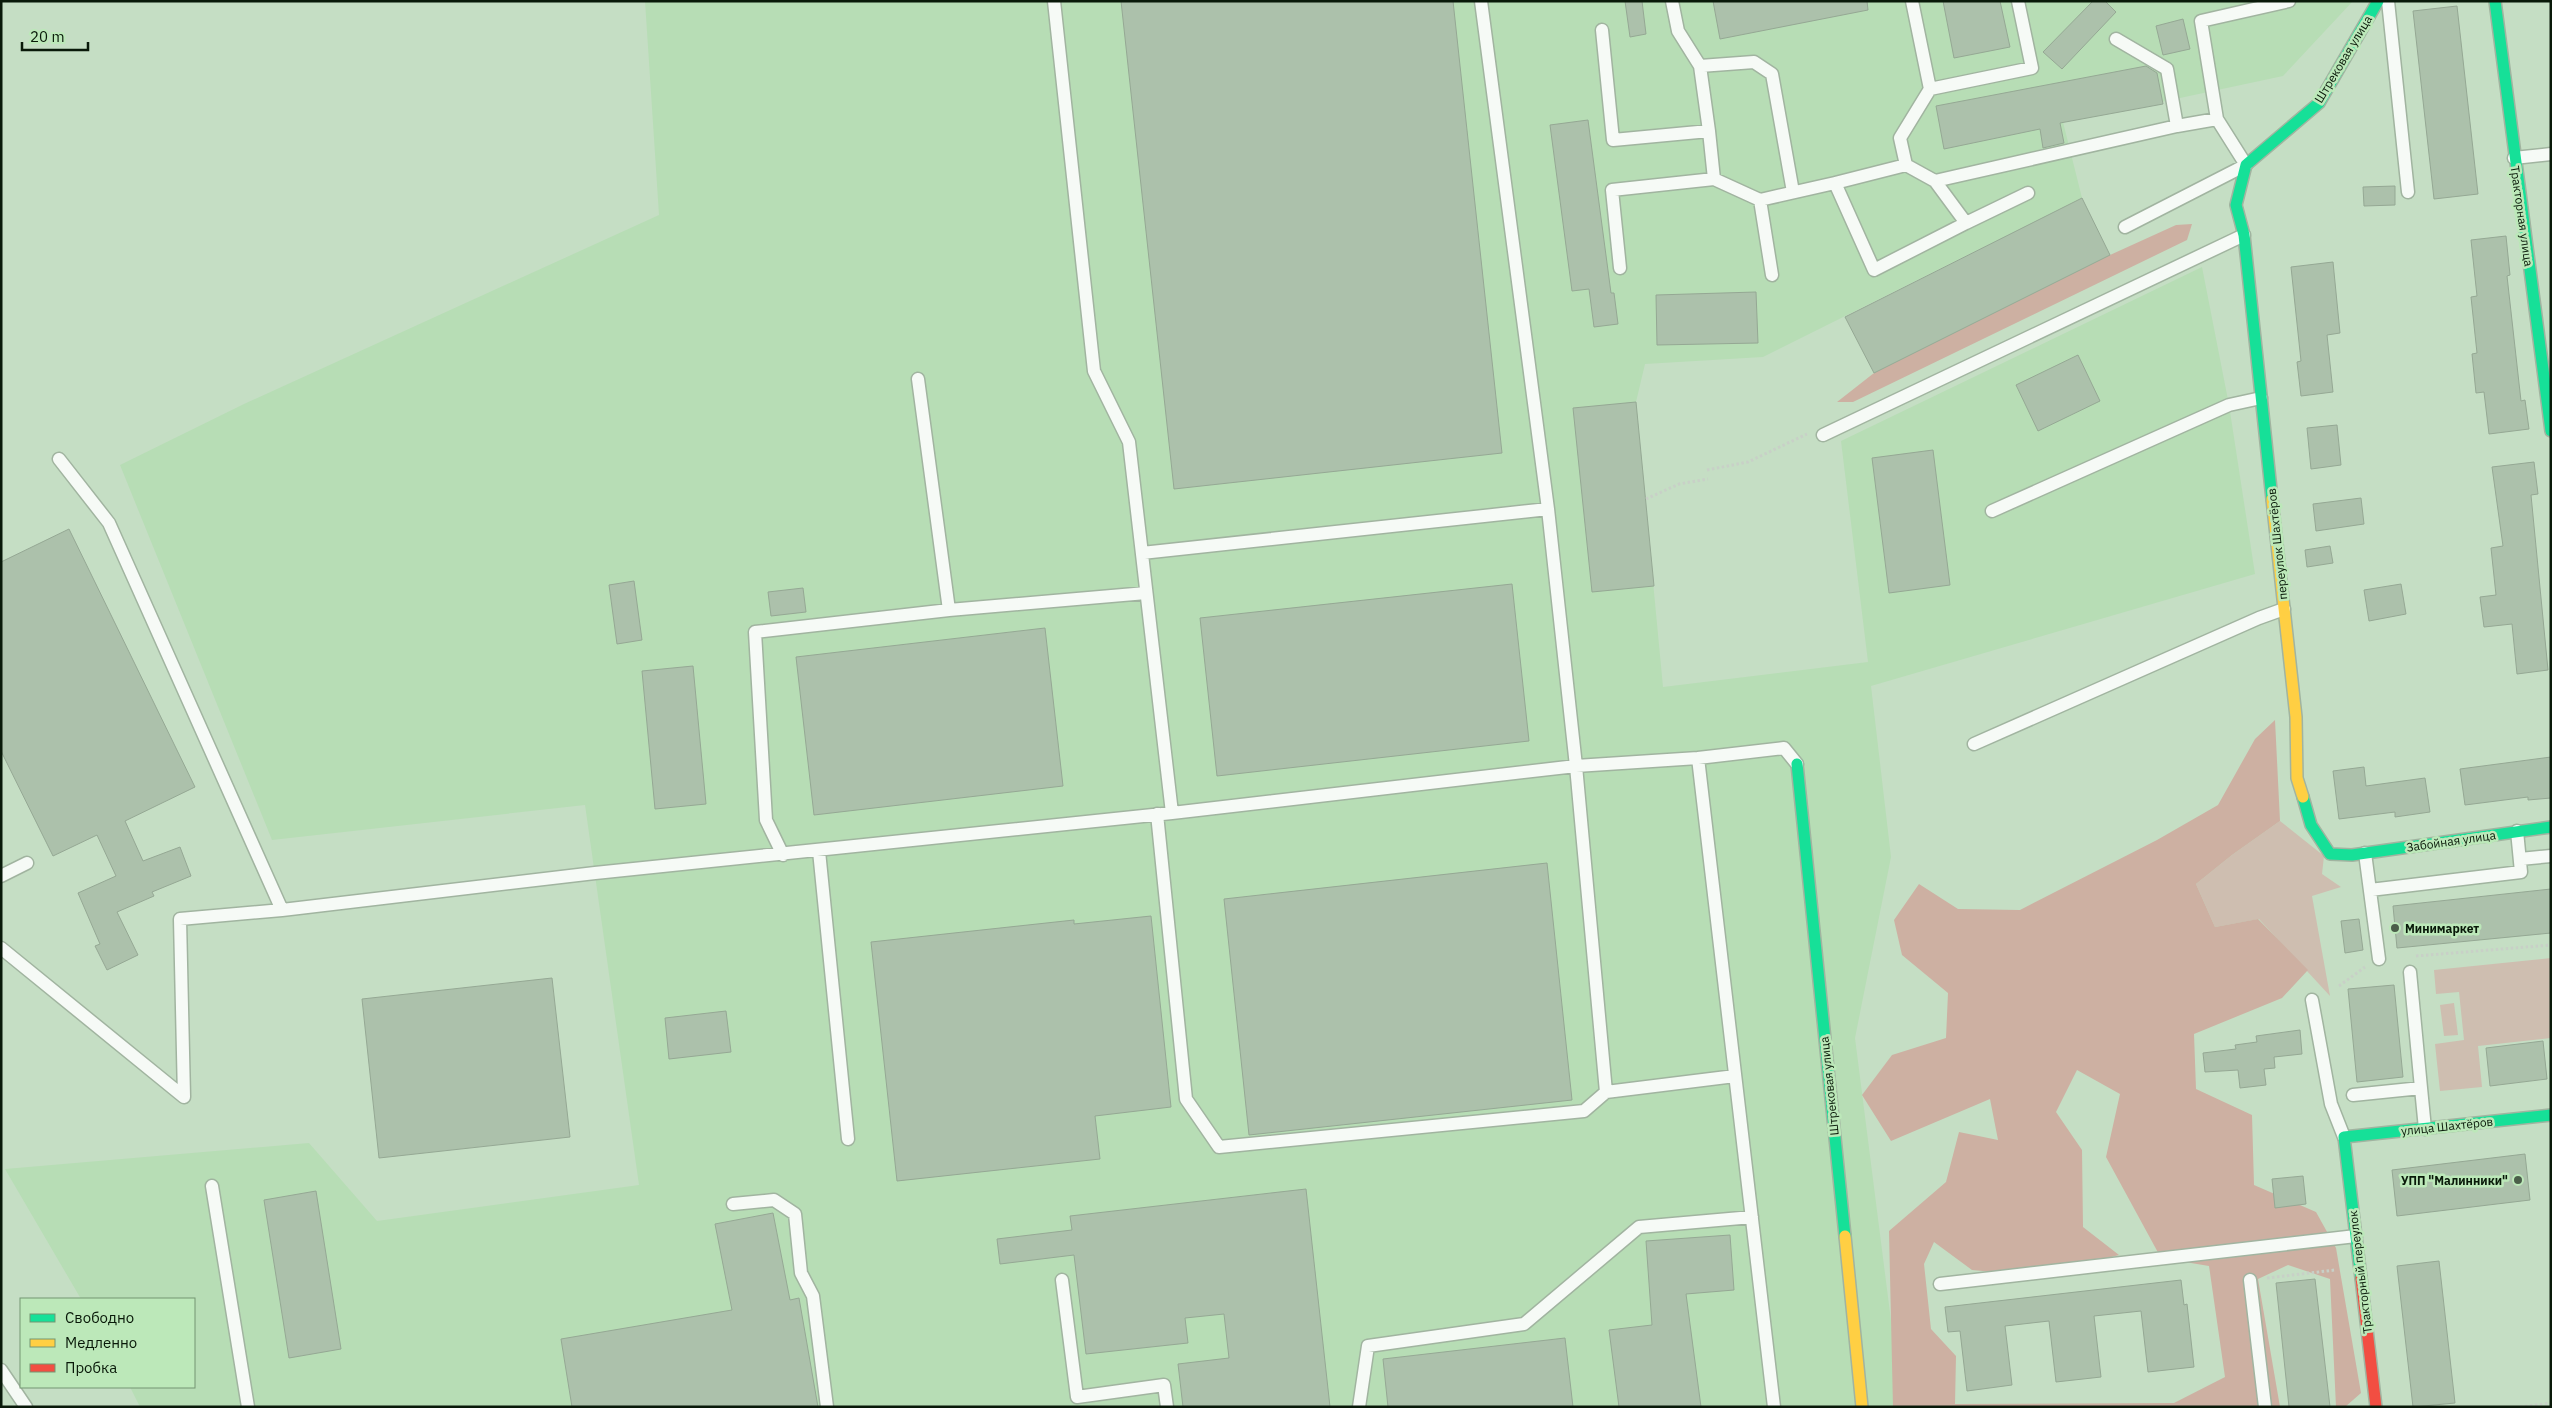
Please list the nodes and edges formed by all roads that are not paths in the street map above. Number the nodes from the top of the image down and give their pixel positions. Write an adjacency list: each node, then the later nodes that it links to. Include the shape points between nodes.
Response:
1 (1054, 1): 40 (lane, via 1094,371 1129,442)
2 (1481, 1): 38 (lane)
3 (1672, 1): 12 (lane, via 1678,31)
4 (1912, 1): 13 (lane)
5 (2018, 1): 13 (lane, via 2032,68)
6 (2289, 1): 14 (lane, via 2201,21)
7 (2378, 1): 20 (street, Штрековая улица, via 2319,103)
8 (2388, 1): 26 (lane)
9 (2495, 1): 18 (street, Тракторная улица)
10 (1602, 30): 16 (lane, via 1613,140)
11 (2116, 39): 15 (lane, via 2167,69)
12 (1700, 66): 16 (lane); 24 (lane, via 1754,62 1772,74)
13 (1930, 89): 19 (lane, via 1900,138)
14 (2217, 119): 15 (lane); 20 (lane)
15 (2177, 126): 22 (lane)
16 (1709, 131): 21 (lane)
17 (2551, 154): 18 (lane)
18 (2514, 158): 35 (street, Тракторная улица)
19 (1906, 165): 22 (lane); 23 (lane)
20 (2246, 165): 29 (lane); 30 (street, переулок Шахтёров, via 2236,206)
21 (1714, 180): 27 (lane); 31 (lane, via 1612,190)
22 (1935, 181): 28 (lane)
23 (1835, 184): 24 (lane); 28 (lane, via 1874,270)
24 (1793, 192): 27 (lane)
25 (2028, 192): 28 (lane)
26 (2408, 192)
27 (1760, 200): 32 (lane)
28 (1966, 223)
29 (2125, 227)
30 (2244, 235): 34 (street, переулок Шахтёров); 36 (lane)
31 (1620, 268)
32 (1772, 275)
33 (918, 380): 43 (lane)
34 (2261, 398): 39 (lane, via 2229,405); 42 (street, переулок Шахтёров)
35 (2551, 431)
36 (1823, 435)
37 (59, 459): 61 (lane, via 109,523)
38 (1548, 509): 40 (lane); 47 (lane)
39 (1992, 511)
40 (1142, 553): 41 (lane)
41 (1146, 593): 43 (lane); 48 (lane)
42 (2284, 609): 44 (lane); 55 (street, переулок Шахтёров, via 2296,717 2297,778 2311,825 2330,854)
43 (949, 610): 54 (lane, via 755,632 766,820)
44 (1974, 744)
45 (1698, 758): 46 (lane, via 1784,748); 47 (lane); 66 (lane)
46 (1797, 764): 88 (street, Штрековая улица)
47 (1576, 766): 48 (lane); 68 (lane)
48 (1172, 813): 49 (lane)
49 (1157, 814): 52 (lane); 68 (lane, via 1186,1099 1219,1147 1584,1111)
50 (2551, 827): 51 (street, Забойная улица)
51 (2518, 831): 53 (street, Забойная улица); 57 (lane)
52 (819, 851): 54 (lane); 73 (lane)
53 (2366, 853): 55 (street, Забойная улица); 60 (lane)
54 (783, 855): 61 (lane, via 595,873)
55 (2352, 855)
56 (2551, 856): 57 (lane)
57 (2520, 859): 60 (lane, via 2521,872)
58 (28, 863): 59 (lane)
59 (1, 876)
60 (2370, 890): 63 (lane)
61 (282, 910): 62 (lane, via 180,919 184,1097)
62 (1, 948)
63 (2379, 959)
64 (2410, 972): 67 (lane)
65 (2312, 1000): 72 (lane, via 2331,1104)
66 (1735, 1076): 68 (lane); 76 (lane)
67 (2421, 1088): 69 (lane); 71 (lane)
68 (1606, 1092)
69 (2353, 1094)
70 (2551, 1115): 71 (street, улица Шахтёров)
71 (2425, 1128): 72 (street, улица Шахтёров)
72 (2344, 1137): 77 (street, Тракторный переулок)
73 (848, 1139)
74 (212, 1186): 83 (lane)
75 (733, 1204): 84 (lane, via 774,1200 795,1214 801,1273 812,1296)
76 (1752, 1217): 86 (lane, via 1639,1227 1524,1324 1368,1346); 87 (lane)
77 (2356, 1236): 80 (lane); 90 (street, Тракторный переулок)
78 (1062, 1280): 85 (lane, via 1078,1397 1164,1385)
79 (2250, 1280): 89 (lane)
80 (1940, 1284)
81 (1, 1370): 82 (lane)
82 (26, 1407)
83 (248, 1407)
84 (827, 1407)
85 (1167, 1407)
86 (1359, 1407)
87 (1774, 1407)
88 (1862, 1407)
89 (2265, 1407)
90 (2376, 1407)

